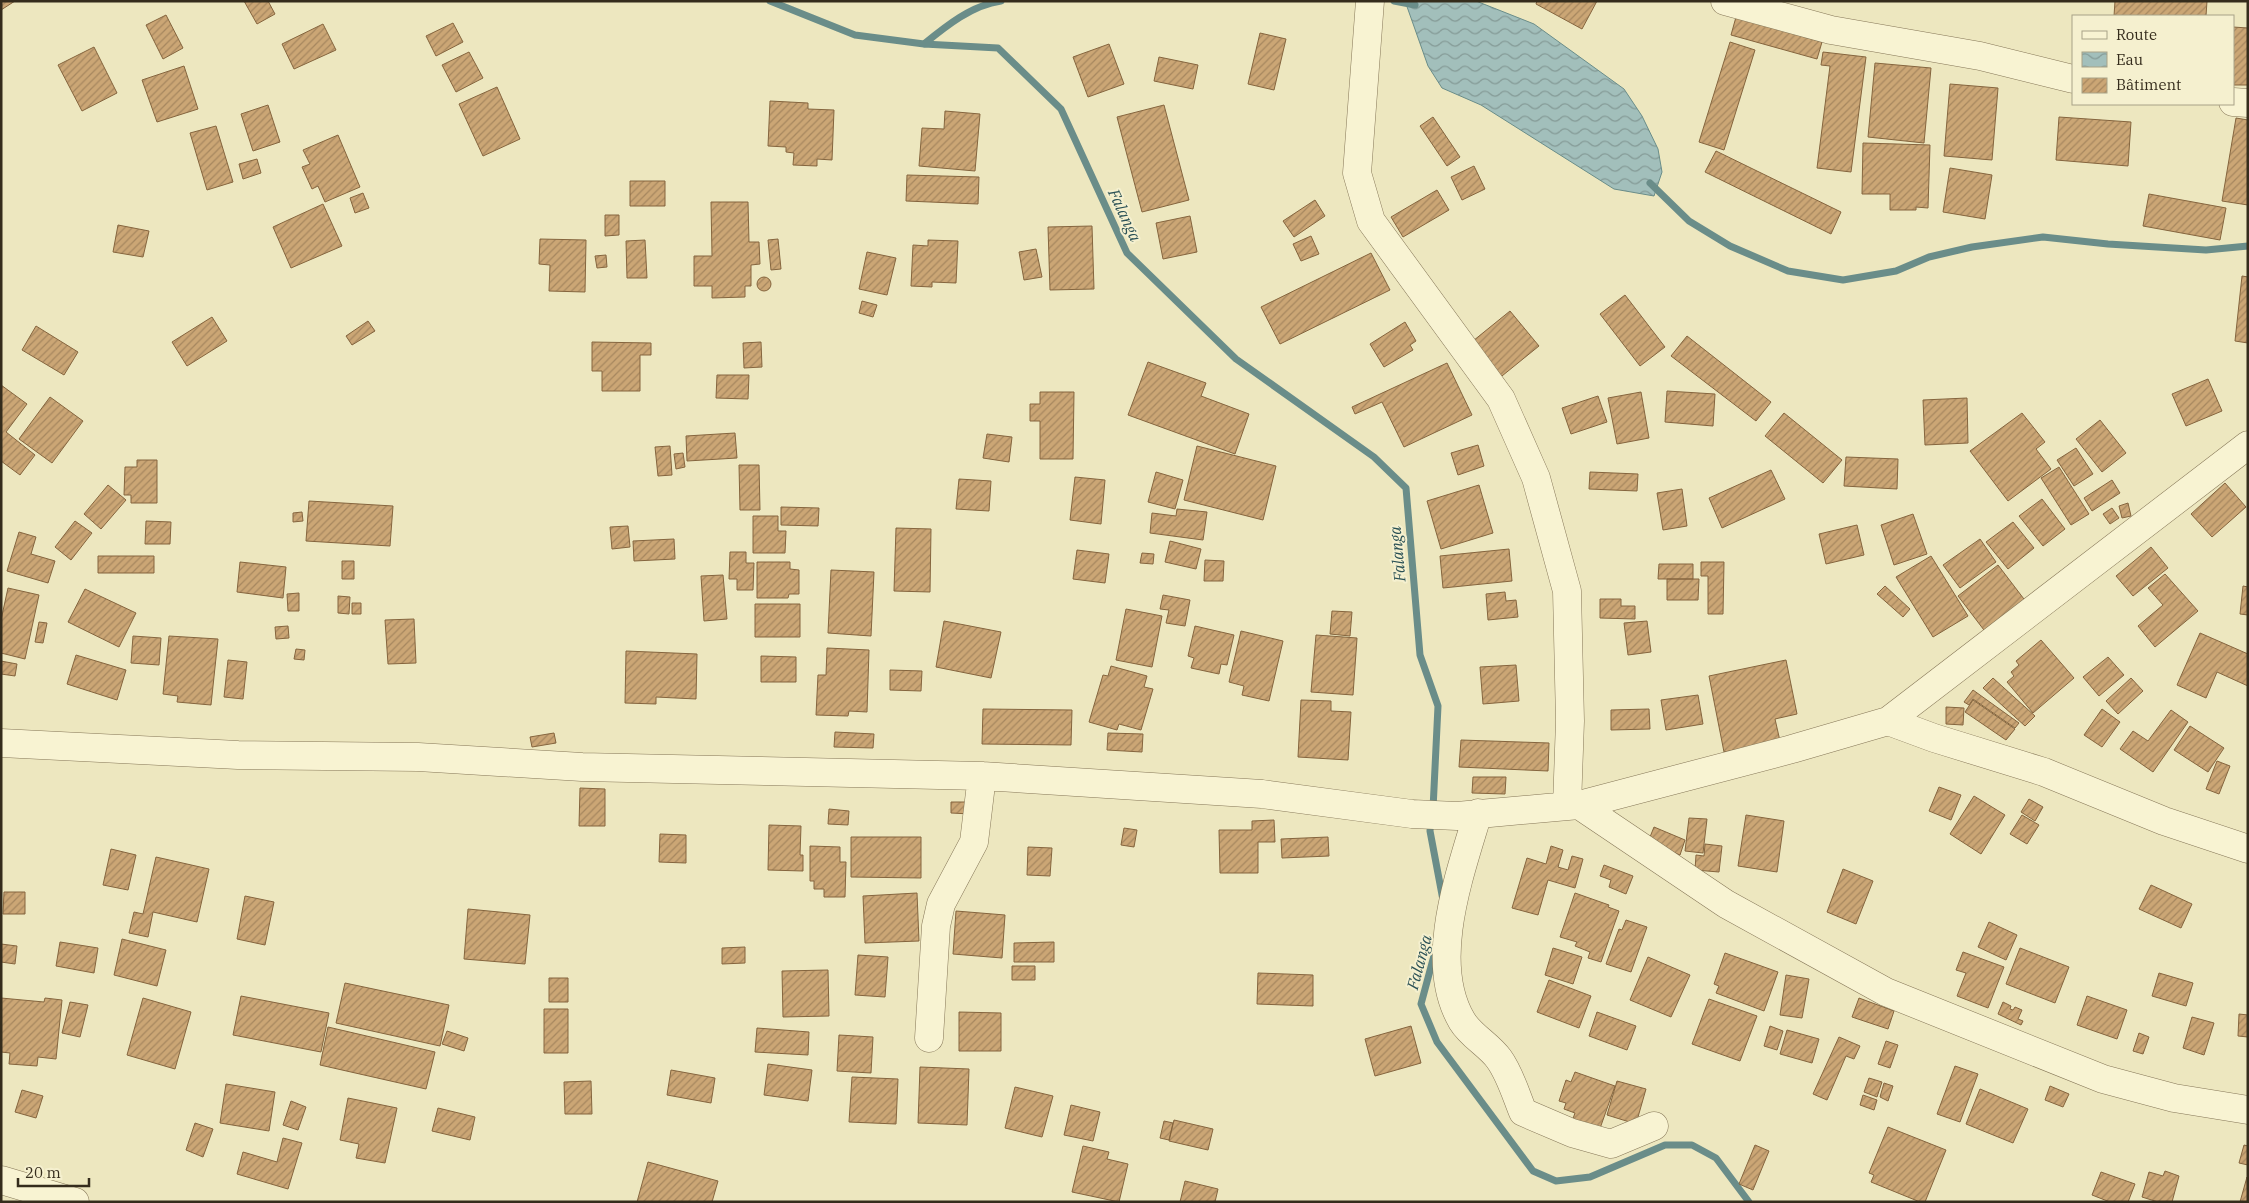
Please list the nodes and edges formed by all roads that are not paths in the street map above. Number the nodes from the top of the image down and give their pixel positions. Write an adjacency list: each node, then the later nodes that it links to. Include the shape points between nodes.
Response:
1 (1370, 1): 10 (street, via 1356,174 1371,221 1501,399 1536,478 1567,591)
2 (1725, 1): 3 (street, via 1831,30 1980,56)
3 (2072, 80)
4 (2234, 102): 5 (street)
5 (2248, 103)
6 (2248, 445): 7 (street)
7 (1888, 721): 10 (street); 12 (street, via 2044,772 2164,821)
8 (1, 743): 9 (street, via 238,755 418,757 582,767)
9 (982, 776): 11 (street, via 1262,794 1412,814); 13 (street, via 974,842 941,904)
10 (1573, 806): 11 (street); 14 (street, via 1726,904 1886,992 2103,1079 2174,1098)
11 (1468, 815): 15 (street, via 1447,946 1449,988 1462,1022 1499,1059 1523,1112 1572,1133 1611,1144)
12 (2248, 849)
13 (929, 1038)
14 (2248, 1110)
15 (1654, 1126)
16 (1, 1180): 17 (street)
17 (75, 1202)

